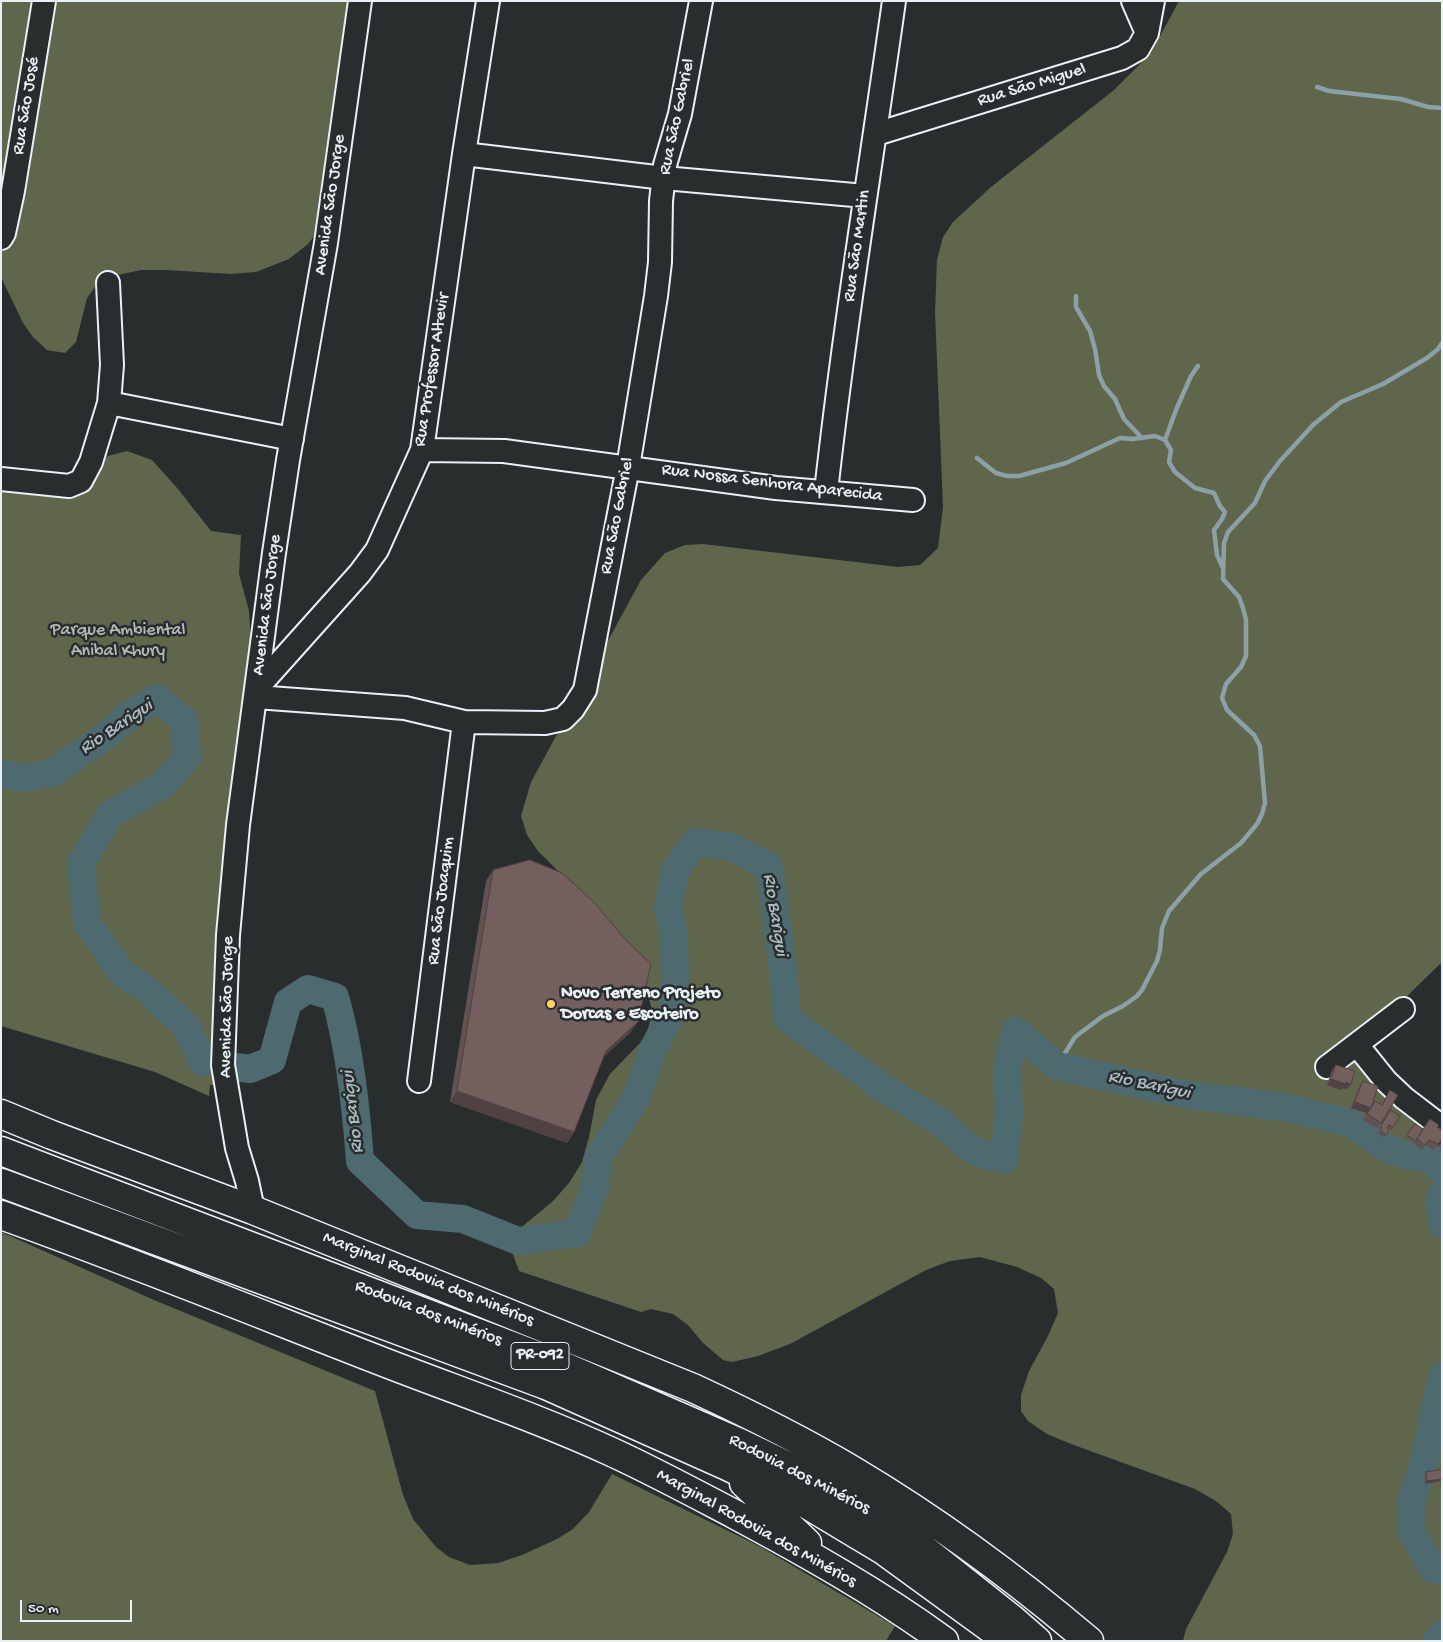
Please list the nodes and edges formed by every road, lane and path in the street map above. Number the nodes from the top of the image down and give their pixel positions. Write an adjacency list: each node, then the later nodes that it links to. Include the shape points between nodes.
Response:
1 (44, 1): 13 (street, Rua São José, via 14,191)
2 (360, 1): 16 (street, Avenida São Jorge, via 326,243)
3 (488, 1): 10 (street, Rua Professor Altevir)
4 (701, 1): 11 (street, Rua São Gabriel, via 680,114)
5 (894, 1): 9 (street, Rua São Martin)
6 (1133, 1): 8 (street)
7 (1153, 1): 8 (street)
8 (1148, 33): 9 (street, Rua São Miguel, via 1138,49 1122,58)
9 (876, 134): 12 (street, Rua São Martin)
10 (464, 154): 11 (street); 17 (street, Rua Professor Altevir)
11 (664, 178): 12 (street); 18 (street, Rua São Gabriel, via 656,296)
12 (865, 196): 20 (street, Rua São Martin)
13 (1, 238)
14 (108, 284): 15 (street, via 112,365)
15 (109, 403): 16 (street); 19 (street, via 91,462 81,481 69,486)
16 (292, 439): 22 (street, Avenida São Jorge)
17 (422, 450): 18 (street, Rua Nossa Senhora Aparecida, via 504,451); 22 (street, Rua Professor Altevir, via 377,550)
18 (628, 467): 20 (street, Rua Nossa Senhora Aparecida); 23 (street, Rua São Gabriel, via 585,690 573,709 564,718 545,723)
19 (1, 479)
20 (826, 492): 21 (street, Rua Nossa Senhora Aparecida)
21 (913, 500)
22 (257, 693): 23 (street, Rua São Gabriel, via 405,708); 34 (street, Avenida São Jorge, via 238,825 228,935 223,1065 236,1148)
23 (464, 722): 27 (street, Rua São Joaquim)
24 (1403, 1009): 25 (street)
25 (1357, 1045): 26 (street); 29 (street, via 1386,1081)
26 (1327, 1067)
27 (419, 1081)
28 (1, 1114): 34 (main road, Marginal Rodovia dos Minérios)
29 (1442, 1127)
30 (1, 1142): 32 (main road)
31 (1, 1151): 32 (main road, Rodovia dos Minérios / PR-092)
32 (31, 1163): 40 (main road, Rodovia dos Minérios / PR-092, via 554,1362 820,1481 892,1524)
33 (1, 1183): 36 (main road, Rodovia dos Minérios / PR-092, via 546,1385)
34 (253, 1210): 41 (main road, Marginal Rodovia dos Minérios, via 694,1388 800,1440 952,1534 1042,1601)
35 (1, 1215): 37 (main road, Marginal Rodovia dos Minérios, via 613,1452)
36 (725, 1465): 37 (main road); 39 (main road, Rodovia dos Minérios / PR-092, via 808,1505 883,1550)
37 (837, 1571): 38 (main road, Marginal Rodovia dos Minérios)
38 (944, 1641)
39 (1006, 1641)
40 (1037, 1641)
41 (1089, 1641)

